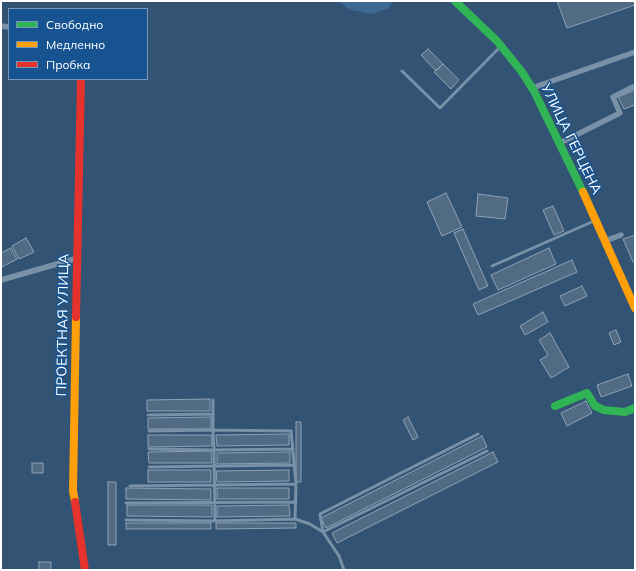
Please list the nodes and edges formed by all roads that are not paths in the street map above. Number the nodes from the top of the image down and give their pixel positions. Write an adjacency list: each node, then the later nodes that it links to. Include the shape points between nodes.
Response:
1 (455, 1): 2 (street, УЛИЦА ГЕРЦЕНА)
2 (501, 46): 4 (lane, via 440,108); 7 (street, УЛИЦА ГЕРЦЕНА)
3 (635, 52): 7 (street)
4 (402, 71)
5 (81, 80): 12 (street, ПРОЕКТНАЯ УЛИЦА)
6 (633, 87): 8 (street, via 613,96 620,113)
7 (532, 88): 8 (street, УЛИЦА ГЕРЦЕНА)
8 (560, 143): 9 (street, УЛИЦА ГЕРЦЕНА)
9 (596, 221): 11 (street, УЛИЦА ГЕРЦЕНА); 13 (lane)
10 (621, 235): 11 (street)
11 (605, 241): 15 (street, УЛИЦА ГЕРЦЕНА)
12 (78, 258): 14 (street); 41 (street, ПРОЕКТНАЯ УЛИЦА, via 73,491)
13 (492, 266)
14 (1, 280)
15 (635, 308)
16 (213, 400): 19 (lane)
17 (555, 406): 18 (street, via 586,393 595,406 604,410 625,412)
18 (635, 408)
19 (213, 414): 20 (lane); 21 (lane)
20 (148, 415)
21 (214, 430): 22 (lane); 25 (lane, via 291,431); 26 (lane)
22 (149, 431)
23 (478, 434): 40 (lane, via 320,514)
24 (149, 449): 26 (lane)
25 (293, 449): 26 (lane); 28 (lane)
26 (214, 450): 29 (lane)
27 (487, 451): 40 (lane)
28 (293, 465): 29 (lane); 31 (lane)
29 (214, 466): 30 (lane); 32 (lane)
30 (149, 467)
31 (296, 484): 32 (lane); 34 (lane)
32 (214, 485): 33 (lane); 36 (lane)
33 (130, 486)
34 (296, 502): 36 (lane); 37 (lane)
35 (126, 503): 36 (lane)
36 (214, 503): 39 (lane)
37 (294, 519): 39 (lane); 40 (lane)
38 (126, 520): 39 (lane)
39 (215, 521)
40 (323, 532): 42 (lane, via 339,556)
41 (85, 570)
42 (344, 570)

